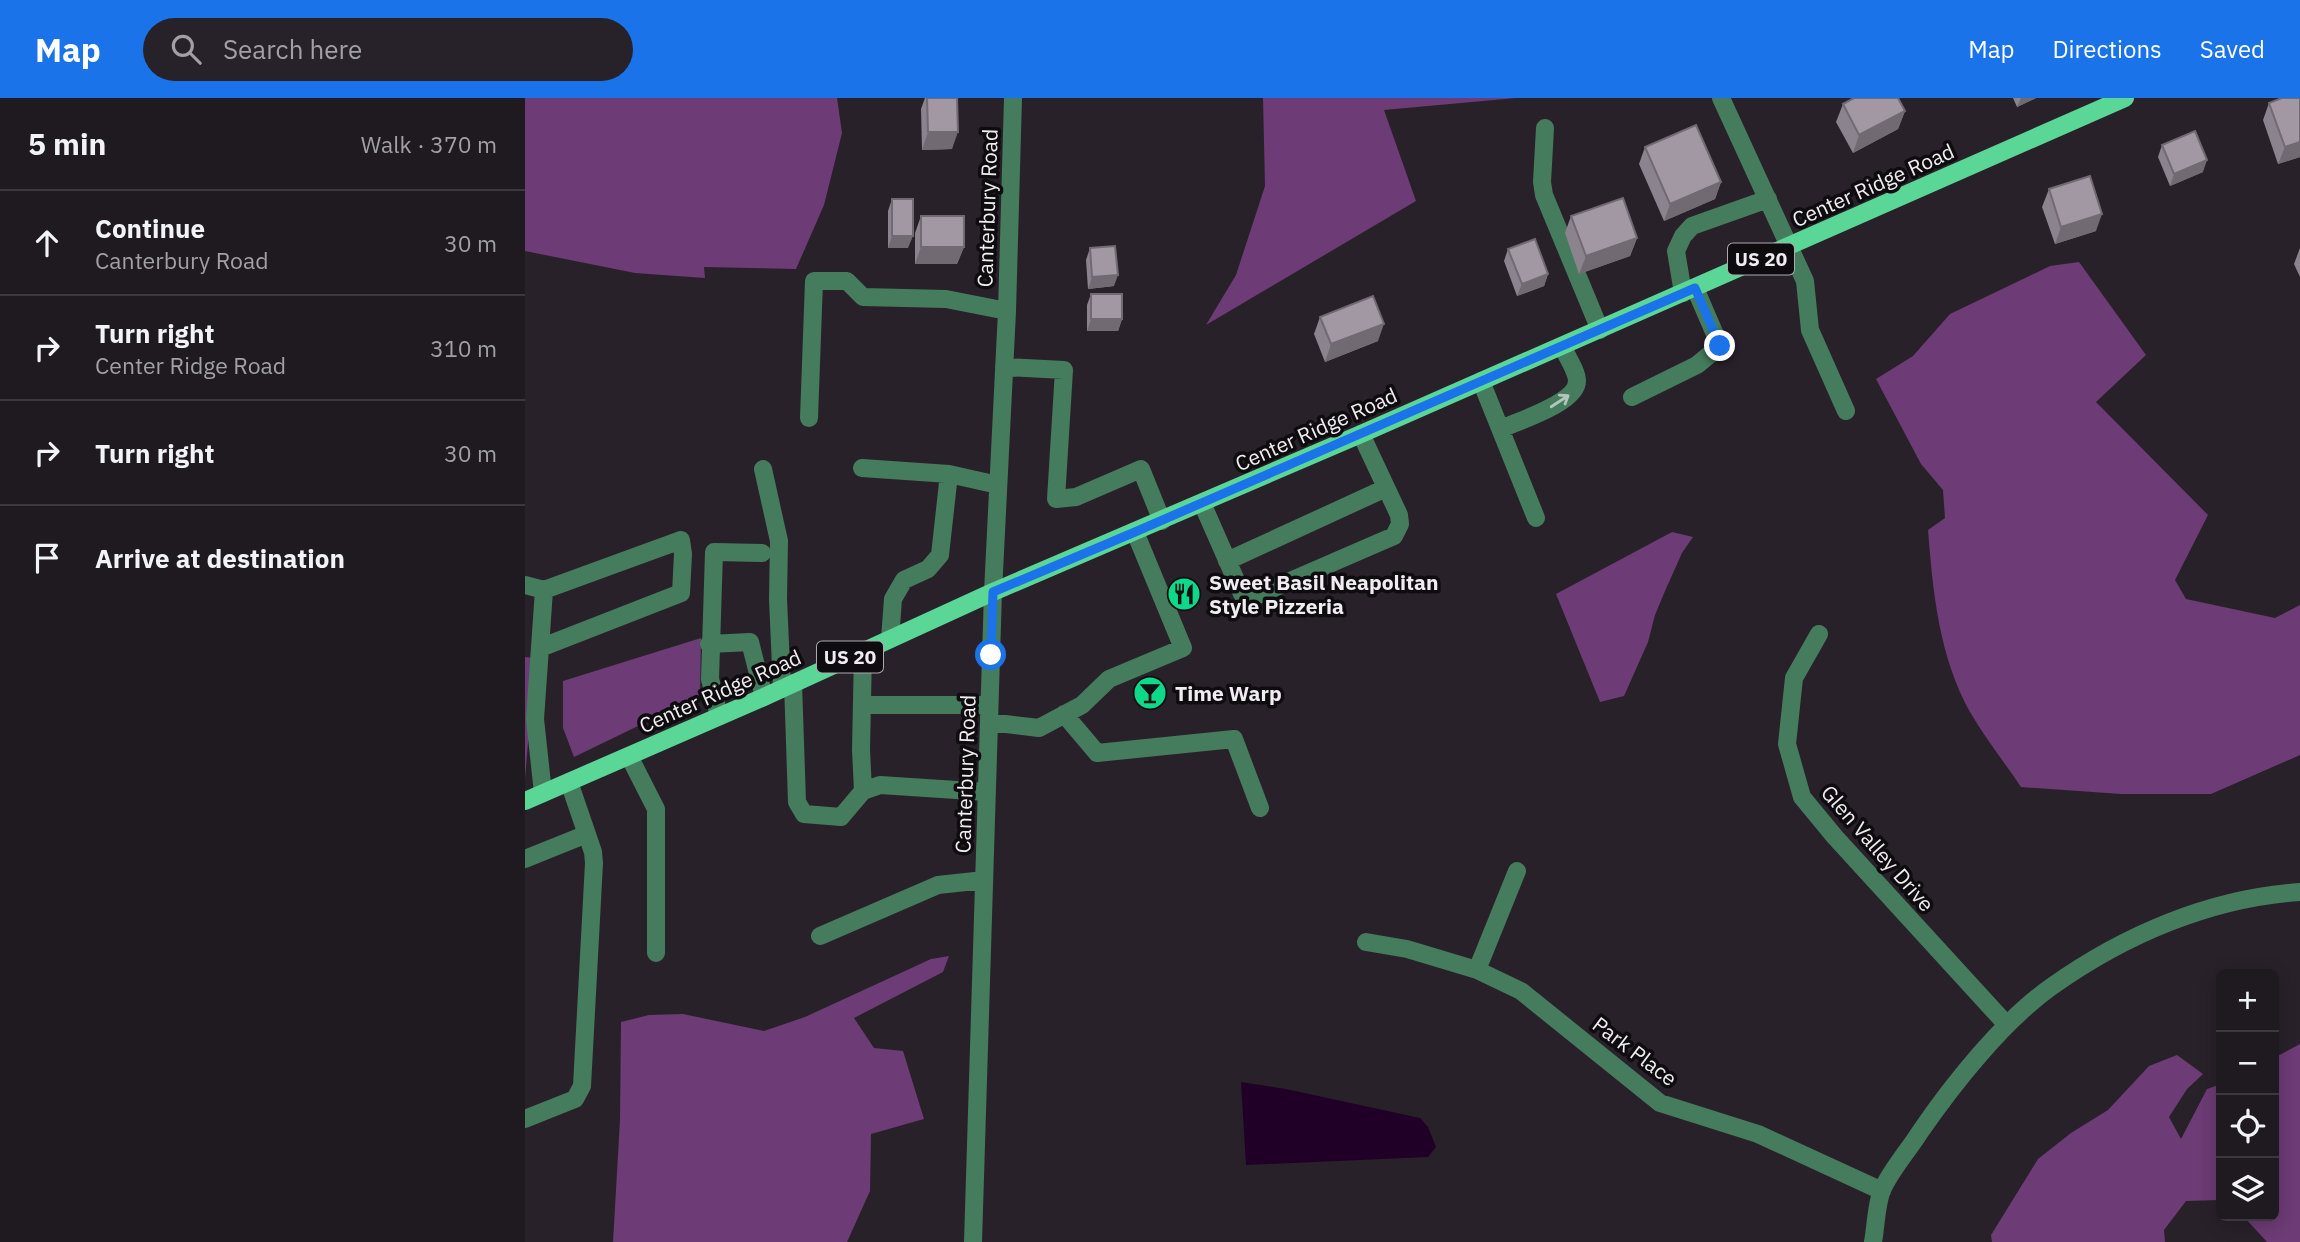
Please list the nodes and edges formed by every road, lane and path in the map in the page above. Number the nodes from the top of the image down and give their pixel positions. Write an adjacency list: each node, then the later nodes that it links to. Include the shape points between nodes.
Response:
1 (1013, 98): 8 (street, Canterbury Road)
2 (1721, 98): 5 (street)
3 (2125, 98): 6 (main road, Center Ridge Road / US 20)
4 (1545, 128): 9 (street, via 1544,195)
5 (1768, 199): 6 (street); 7 (street, via 1692,226 1683,236 1677,251)
6 (1790, 246): 7 (main road, Center Ridge Road / US 20); 14 (street, via 1805,281 1810,330)
7 (1689, 291): 9 (main road, Center Ridge Road / US 20); 13 (street, via 1720,346 1697,365)
8 (1007, 311): 11 (street, Canterbury Road); 15 (street, via 946,299 863,297 847,281 814,281)
9 (1600, 330): 10 (main road, Center Ridge Road / US 20)
10 (1562, 346): 12 (main road, Center Ridge Road / US 20); 16 (street, one-way to 10, via 1556,405 1575,390 1577,380)
11 (1004, 367): 21 (street, Canterbury Road); 25 (street, via 1064,370 1056,499 1076,497 1141,469)
12 (1482, 381): 16 (street); 17 (main road, Center Ridge Road / US 20)
13 (1632, 397)
14 (1846, 411)
15 (809, 418)
16 (1501, 429): 24 (street)
17 (1361, 434): 22 (street); 23 (main road, Center Ridge Road / US 20)
18 (862, 468): 20 (street)
19 (763, 469): 38 (street, via 779,541 778,599)
20 (949, 474): 21 (street); 34 (street, via 940,555 929,569 904,580 898,590)
21 (998, 485): 31 (street, Canterbury Road)
22 (1386, 488): 28 (street); 28 (street, via 1399,515 1394,536 1251,598 1242,594)
23 (1202, 503): 25 (main road, Center Ridge Road / US 20); 28 (street)
24 (1536, 518)
25 (1162, 521): 26 (main road, Center Ridge Road / US 20)
26 (1135, 532): 31 (main road, Center Ridge Road / US 20); 42 (street, via 1184,648 1109,679 1082,705)
27 (762, 553): 35 (street, via 714,552)
28 (1227, 561)
29 (525, 585): 30 (street)
30 (544, 590): 32 (street); 36 (street, via 681,540 681,593)
31 (993, 592): 34 (main road, Center Ridge Road / US 20); 41 (street, Canterbury Road)
32 (533, 624): 36 (street)
33 (1819, 634): 60 (street, Glen Valley Drive, via 1794,678 1787,744 1802,797)
34 (890, 639): 37 (main road, Center Ridge Road / US 20)
35 (709, 644): 39 (street, via 750,642); 43 (street, via 710,679)
36 (540, 648): 48 (street, via 535,719)
37 (863, 652): 38 (main road, Center Ridge Road / US 20); 40 (street)
38 (787, 686): 39 (main road, Center Ridge Road / US 20); 46 (street, via 797,802 804,814 841,817)
39 (764, 697): 43 (main road, Center Ridge Road / US 20)
40 (862, 705): 41 (street); 46 (street)
41 (989, 713): 42 (street, via 1039,727); 47 (street, Canterbury Road)
42 (1064, 714): 50 (street, via 1097,753 1234,739)
43 (719, 716): 44 (main road, Center Ridge Road / US 20)
44 (629, 756): 45 (main road, Center Ridge Road / US 20); 58 (street, via 656,809)
45 (569, 782): 48 (main road, Center Ridge Road / US 20); 51 (street)
46 (863, 791): 47 (street, via 880,785)
47 (987, 792): 54 (street, Canterbury Road)
48 (543, 793): 49 (main road, Center Ridge Road / US 20)
49 (525, 801)
50 (1260, 808)
51 (587, 834): 52 (street); 61 (street, via 594,863 582,1086 575,1099)
52 (525, 859)
53 (1517, 872): 59 (street)
54 (984, 880): 56 (street, via 939,885); 63 (street, Canterbury Road)
55 (2300, 892): 60 (street, via 2202,910 2116,946 2049,988)
56 (820, 936)
57 (1366, 942): 59 (street, Park Place)
58 (656, 953)
59 (1477, 970): 62 (street, Park Place, via 1521,990 1660,1103 1758,1134)
60 (2007, 1025): 62 (street, via 1941,1102)
61 (525, 1119)
62 (1882, 1191): 64 (street)
63 (973, 1242)
64 (1873, 1242)

